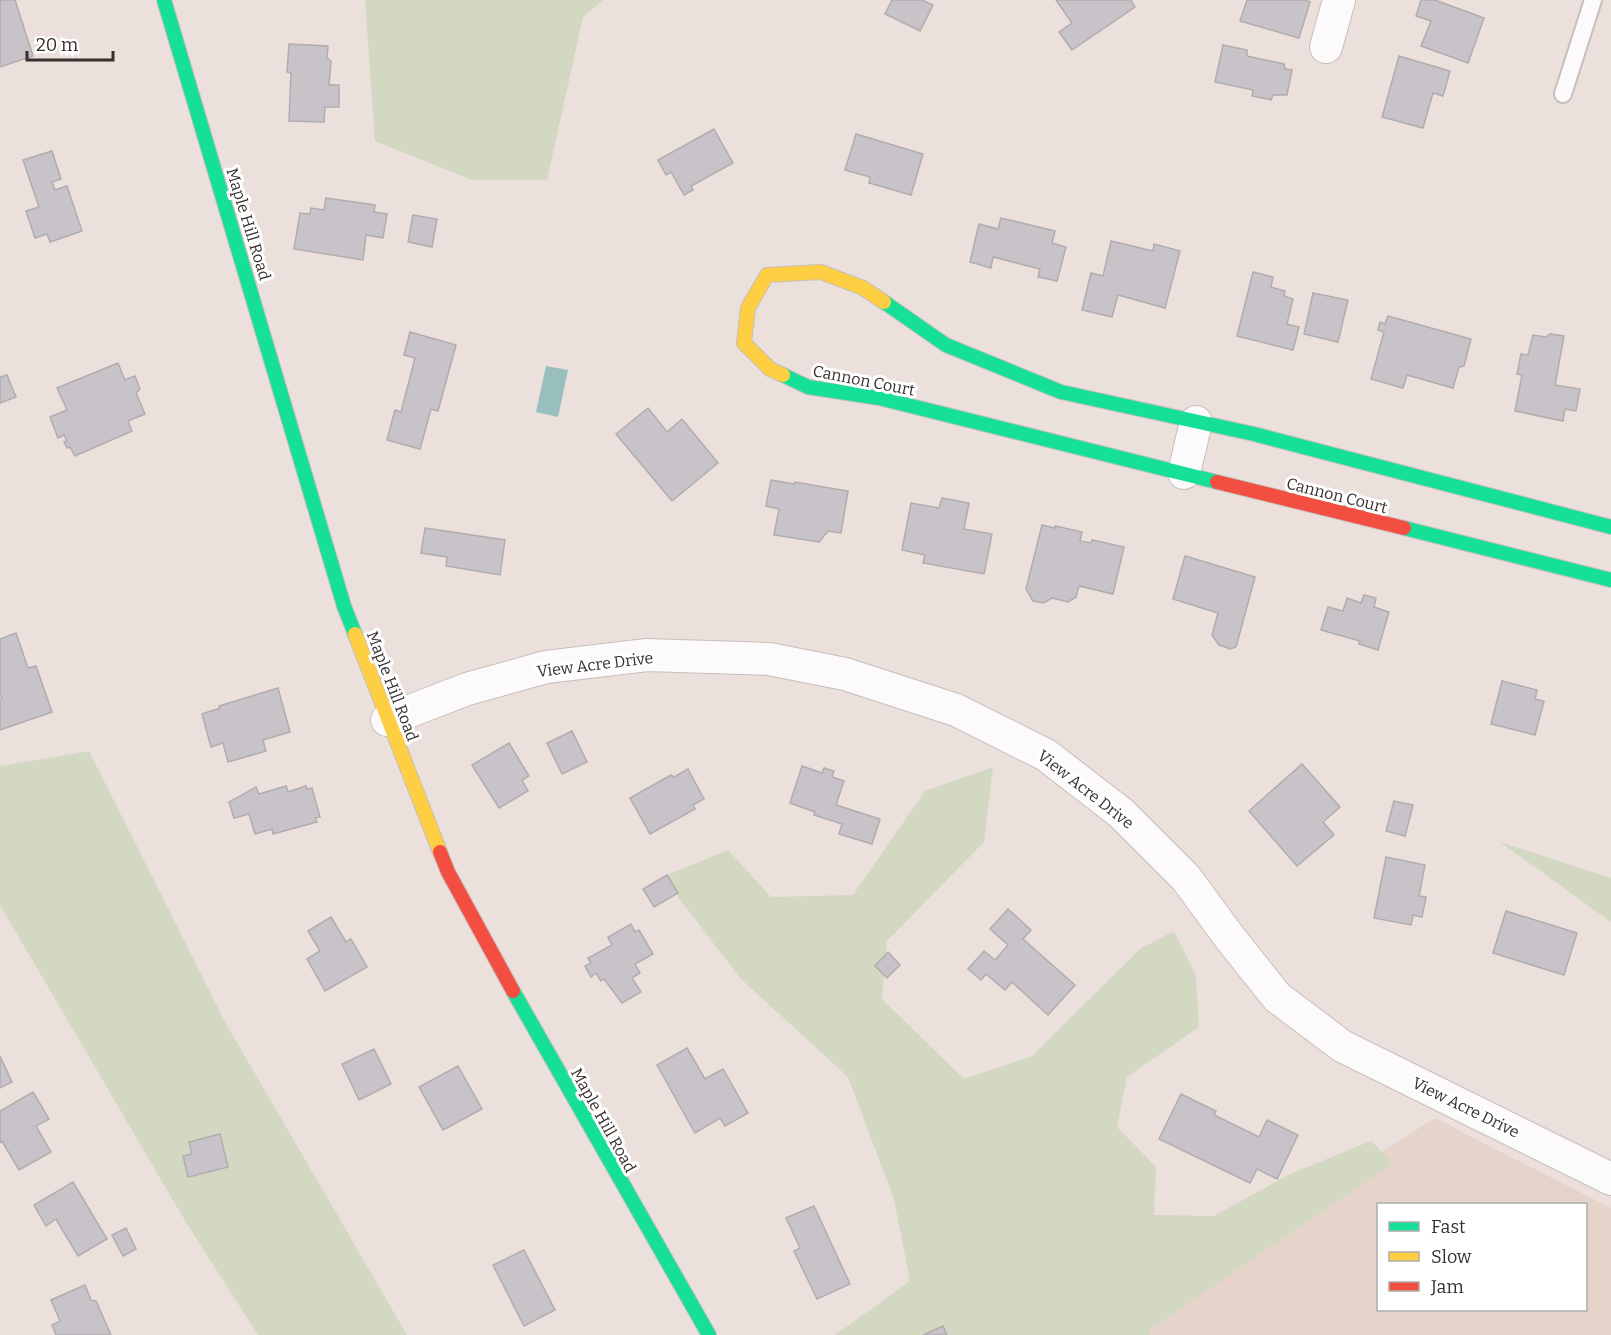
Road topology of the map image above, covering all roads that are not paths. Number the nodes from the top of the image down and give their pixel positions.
1 (164, 0) edge
2 (1339, 0) edge
3 (1593, 0) edge
4 (1326, 47) dead end
5 (1563, 94) dead end
6 (1196, 422) junction
7 (1184, 473) junction
8 (1611, 527) edge
9 (1611, 580) edge
10 (387, 720) junction
11 (1611, 1179) edge
12 (709, 1335) edge

1 - 10 street, Maple Hill Road
2 - 4 street
3 - 5 lane
6 - 7 street
6 - 7 street, Cannon Court
6 - 8 street, Cannon Court
7 - 9 street, Cannon Court
10 - 11 street, View Acre Drive
10 - 12 street, Maple Hill Road

